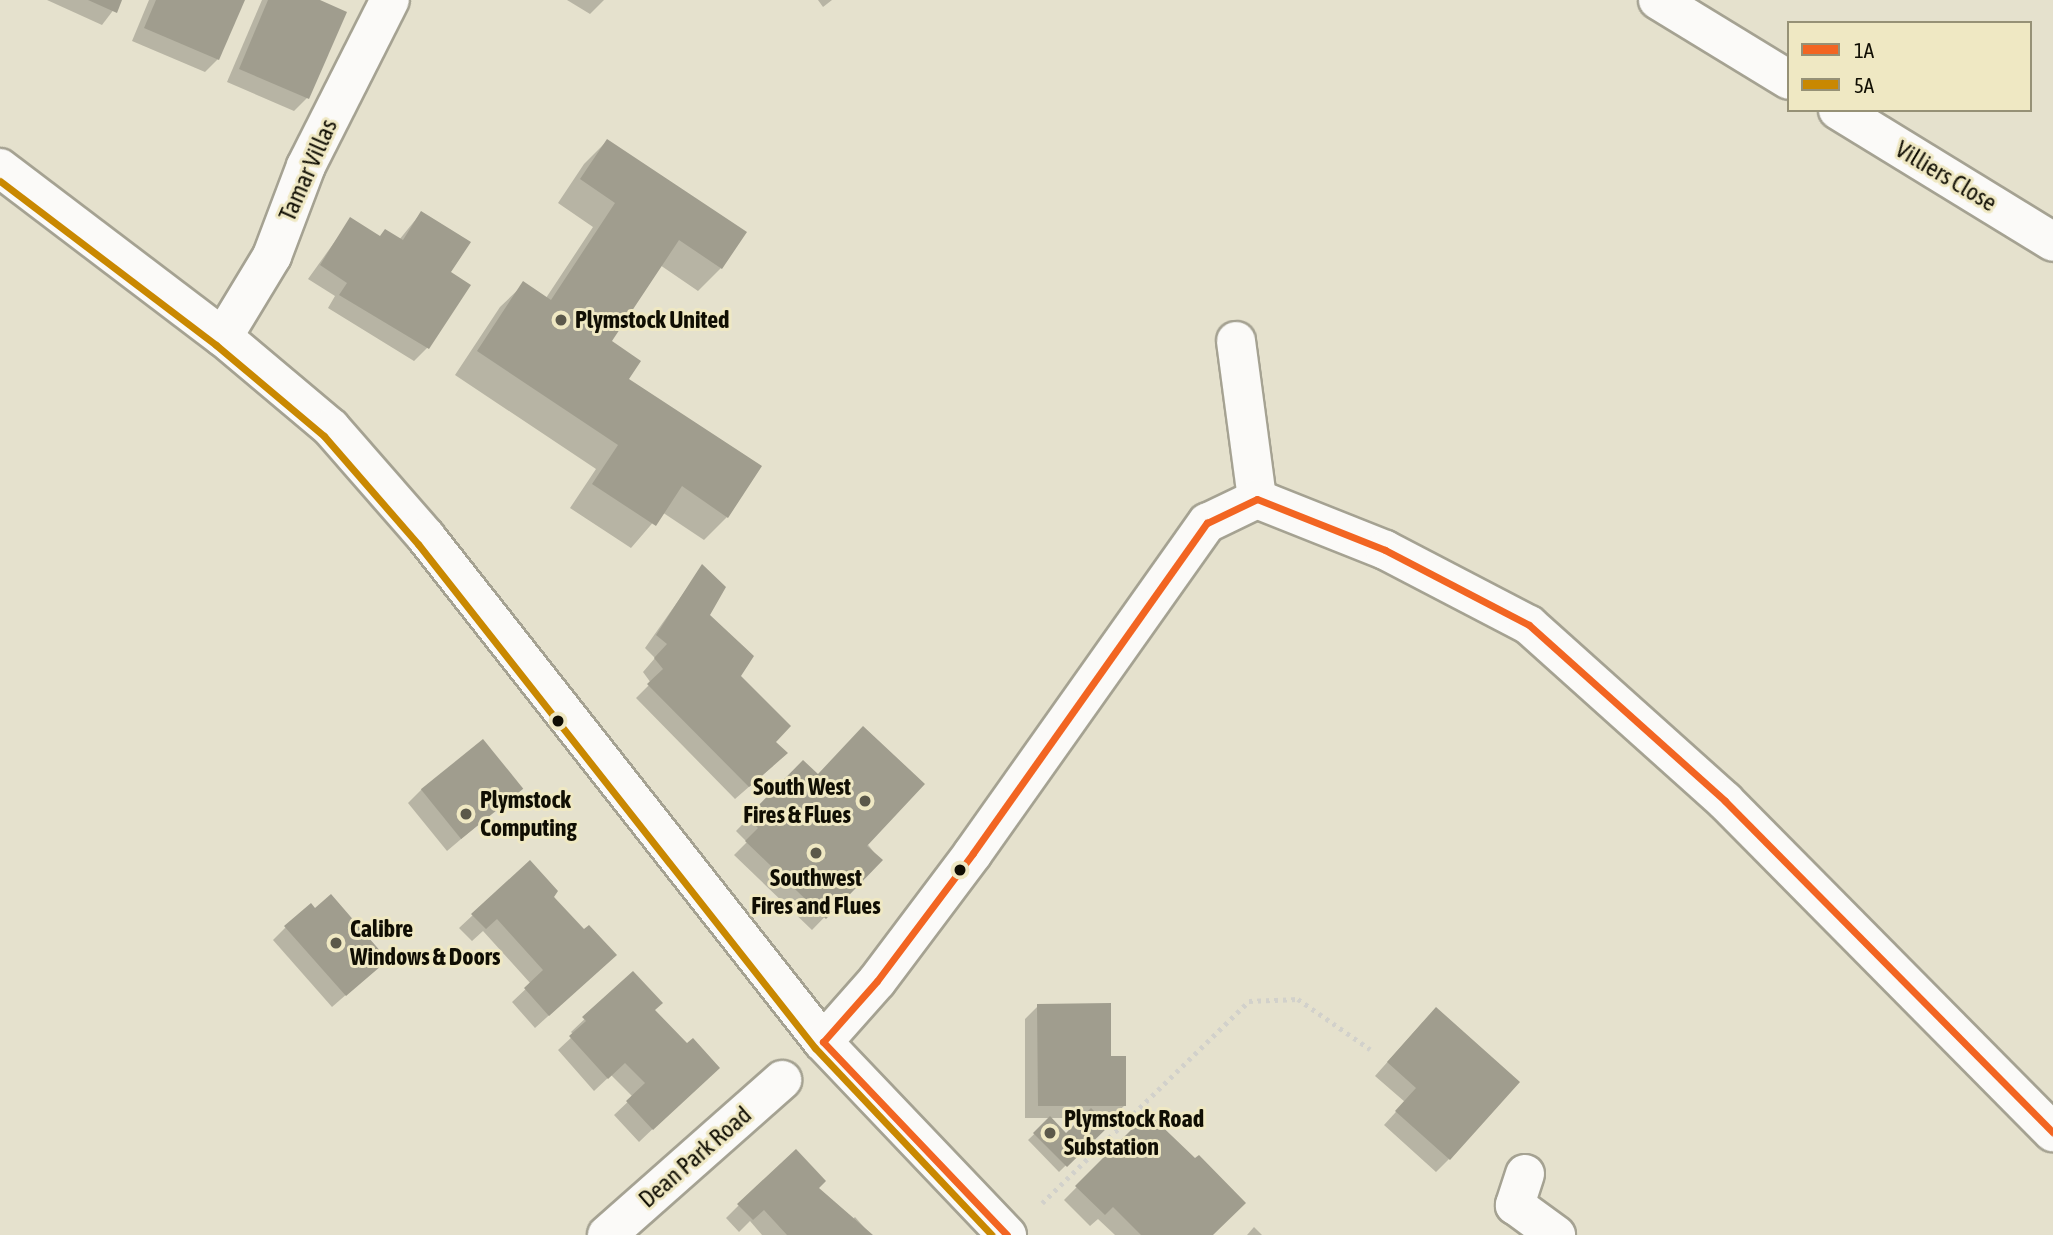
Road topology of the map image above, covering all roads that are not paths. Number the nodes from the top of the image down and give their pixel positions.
1 (390, 0) edge
2 (1658, 0) edge
3 (1787, 79) edge
4 (1841, 112) edge
5 (0, 168) edge
6 (2053, 242) edge
7 (223, 337) junction
8 (1236, 341) dead end
9 (1257, 499) junction
10 (823, 1042) junction
11 (782, 1080) dead end
12 (2053, 1132) edge
13 (1525, 1174) dead end
14 (607, 1235) edge
15 (1007, 1235) edge
16 (1556, 1235) edge

1 - 7 street, Tamar Villas
2 - 3 street
4 - 6 street, Villiers Close
5 - 7 street
7 - 10 street
8 - 9 street
9 - 10 street
9 - 12 street
10 - 15 street
11 - 14 street, Dean Park Road
13 - 16 street

